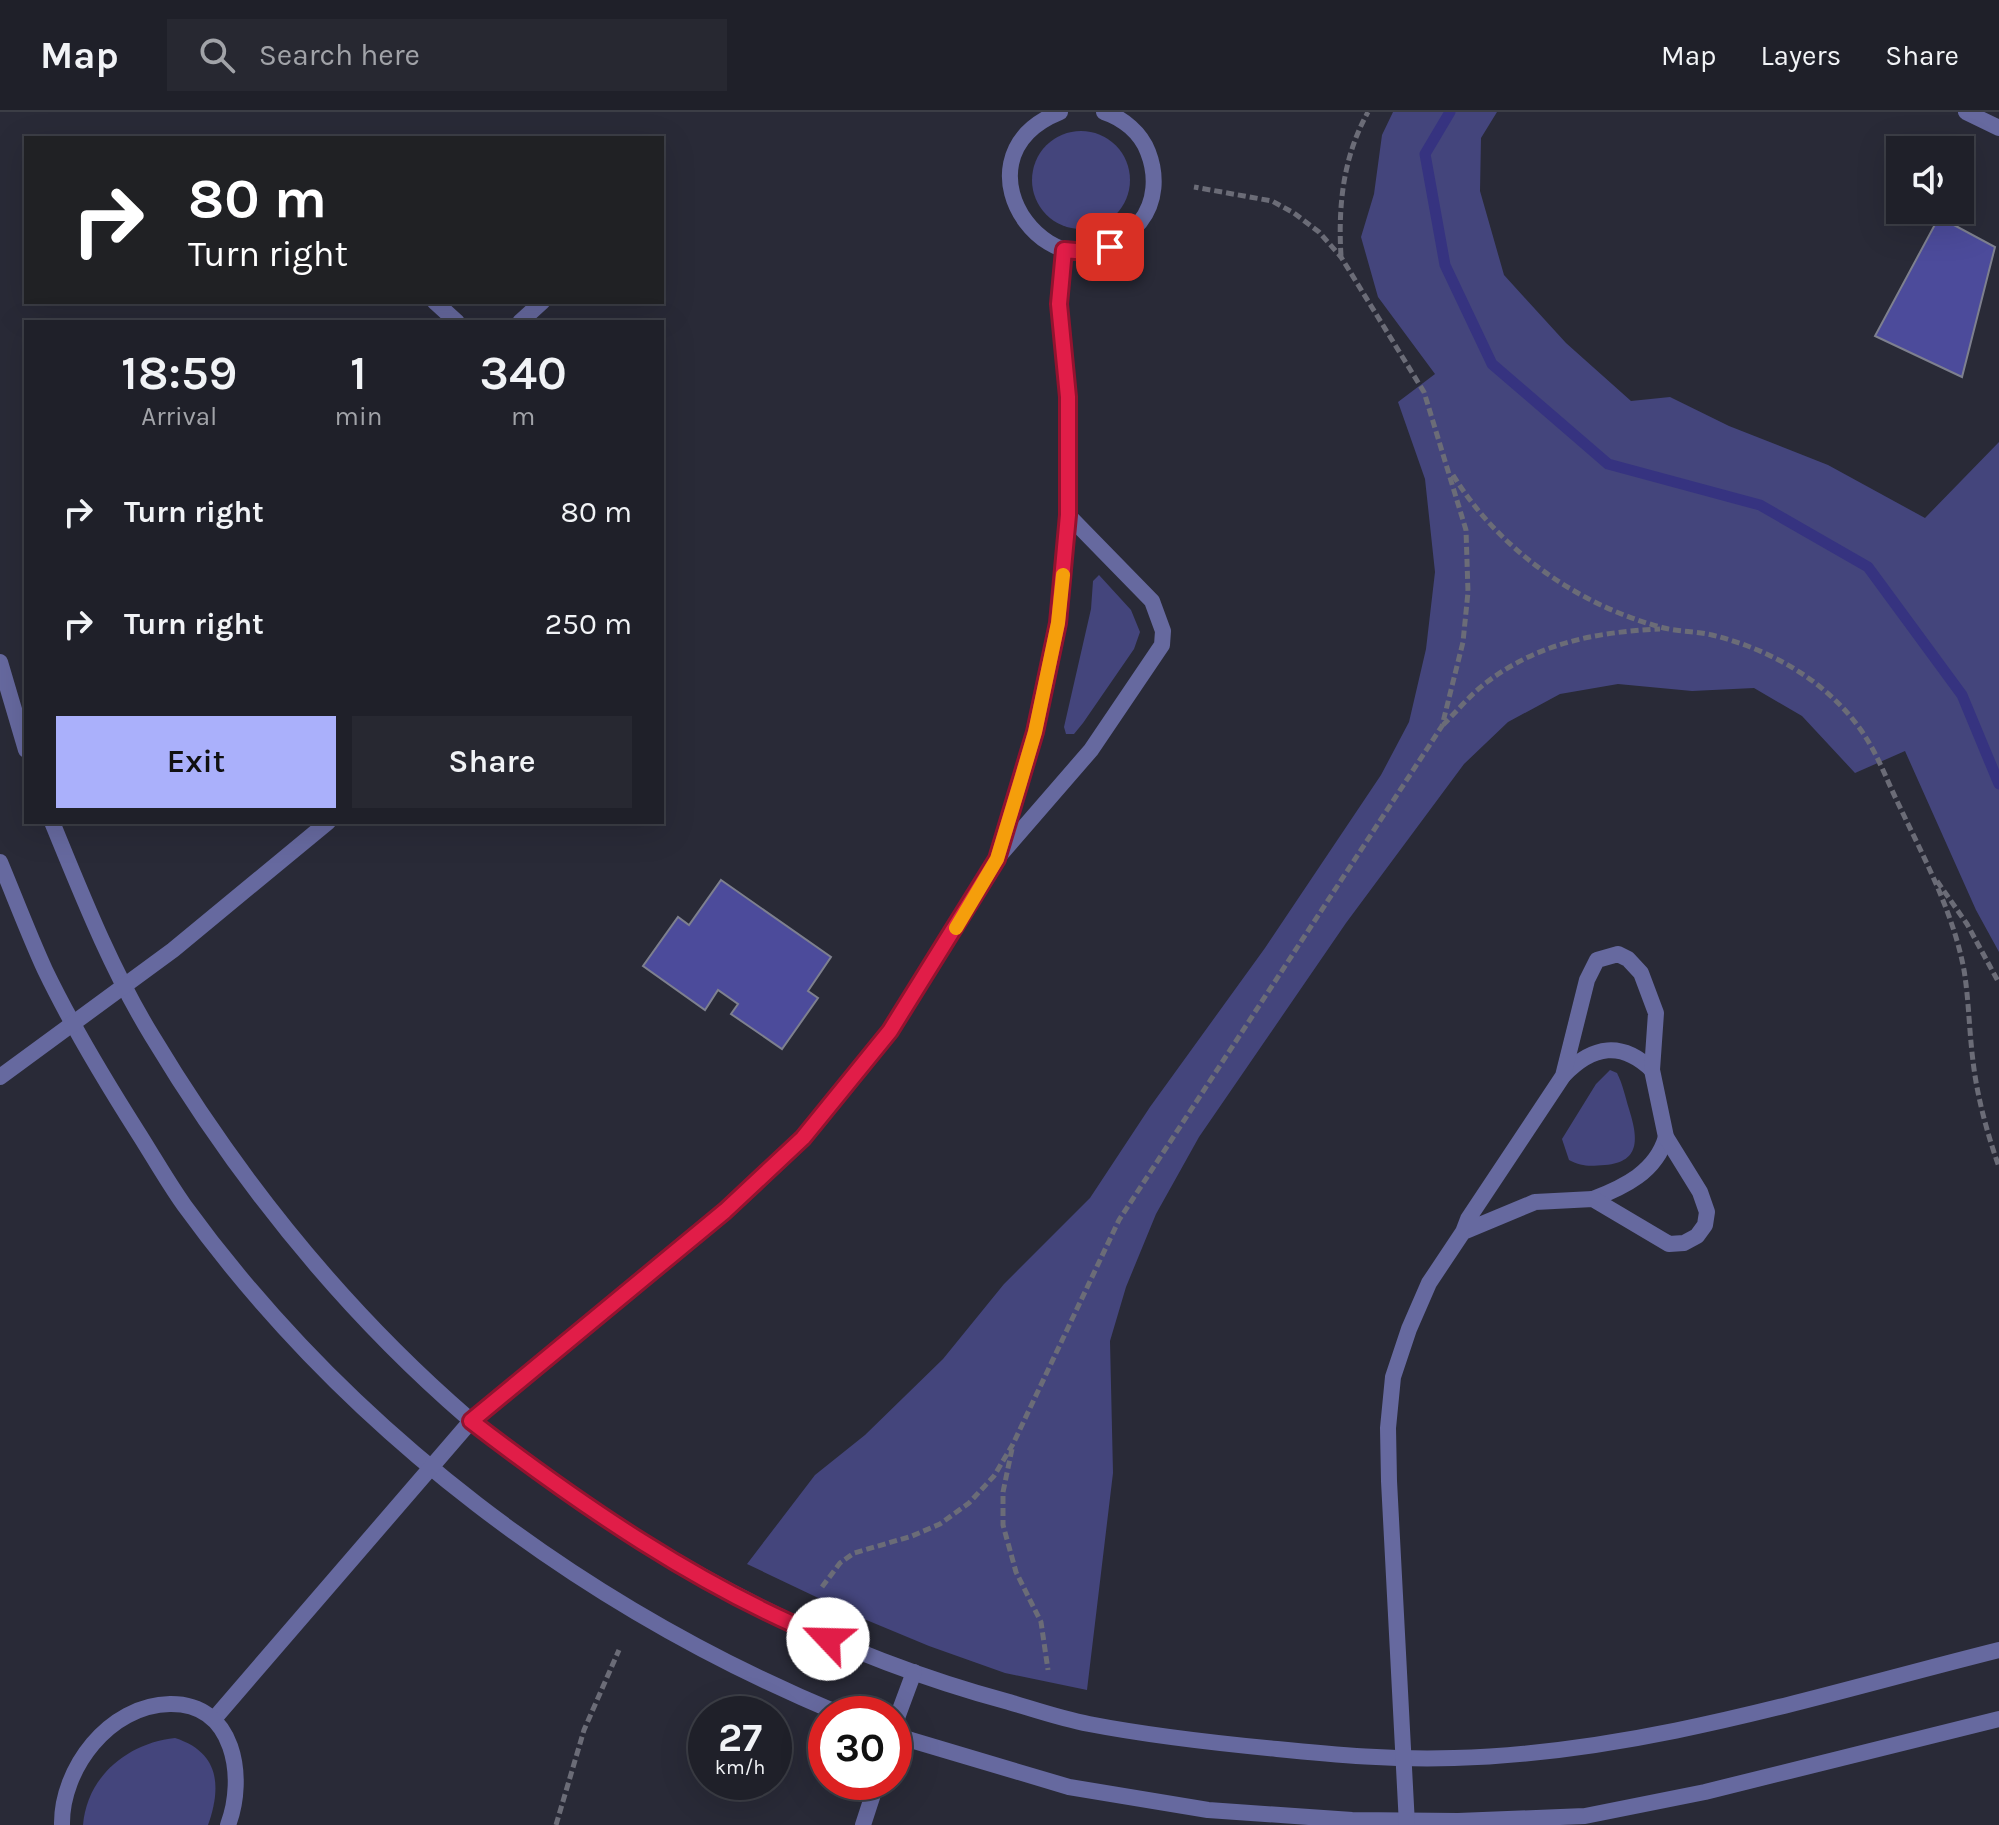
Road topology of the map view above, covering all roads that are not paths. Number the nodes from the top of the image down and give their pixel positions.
1 (1060, 112) edge
2 (1104, 112) edge
3 (1966, 112) edge
4 (1999, 128) edge
5 (1064, 250) junction
6 (437, 304) edge
7 (540, 304) edge
8 (455, 320) edge
9 (522, 320) edge
10 (1068, 515) junction
11 (0, 662) edge
12 (24, 743) edge
13 (53, 824) edge
14 (326, 824) edge
15 (997, 859) junction
16 (0, 862) edge
17 (125, 986) junction
18 (73, 1022) junction
19 (1652, 1070) junction
20 (1563, 1076) junction
21 (0, 1077) edge
22 (1666, 1137) junction
23 (1593, 1199) junction
24 (1463, 1232) junction
25 (471, 1421) junction
26 (430, 1466) junction
27 (1999, 1650) edge
28 (914, 1672) junction
29 (905, 1696) edge
30 (808, 1699) edge
31 (214, 1719) junction
32 (1999, 1719) edge
33 (912, 1740) edge
34 (1403, 1757) junction
35 (871, 1800) edge
36 (1407, 1823) edge
37 (62, 1825) edge
38 (228, 1825) edge
39 (863, 1825) edge

1 - 5 street
2 - 5 street
3 - 4 street
5 - 10 street
6 - 8 street
7 - 9 street
10 - 15 street
10 - 15 street
11 - 12 street
13 - 17 street
14 - 17 street
15 - 25 street
16 - 18 street
17 - 18 street
17 - 25 street
18 - 21 street
18 - 26 street
19 - 20 street
19 - 20 street
19 - 22 street
20 - 24 street
22 - 23 street
22 - 23 street
23 - 24 street
24 - 34 street
25 - 26 street
25 - 28 street
26 - 30 street
26 - 31 street
27 - 34 street
28 - 29 street
28 - 34 street
31 - 37 street
31 - 38 street
32 - 36 street
33 - 36 street
34 - 36 street
35 - 39 street

